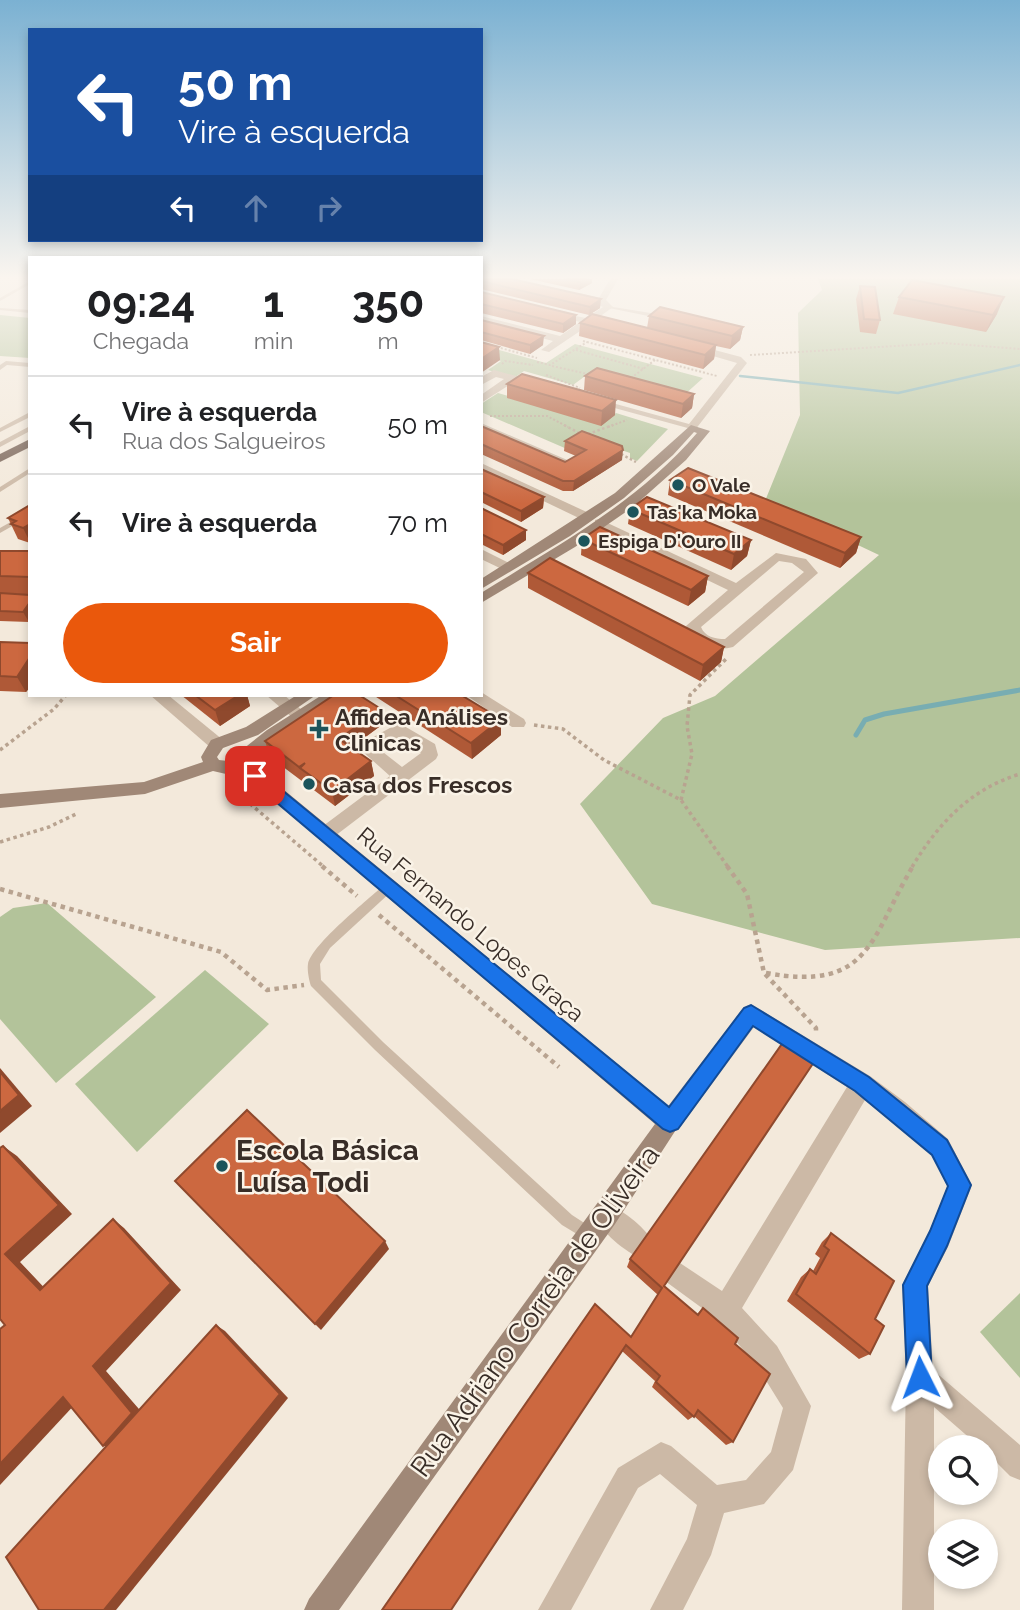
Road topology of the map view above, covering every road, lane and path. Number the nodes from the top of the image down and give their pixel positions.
1 (519, 354) edge
2 (542, 354) edge
3 (569, 354) edge
4 (591, 354) edge
5 (633, 354) edge
6 (712, 354) edge
7 (764, 354) edge
8 (537, 360) junction
9 (655, 360) junction
10 (739, 363) junction
11 (28, 365) edge
12 (550, 365) junction
13 (0, 368) edge
14 (644, 369) junction
15 (546, 375) dead end
16 (486, 378) edge
17 (512, 378) junction
18 (730, 380) junction
19 (624, 383) edge
20 (547, 388) edge
21 (575, 391) junction
22 (483, 399) edge
23 (637, 413) junction
24 (28, 415) edge
25 (483, 416) edge
26 (483, 426) edge
27 (691, 428) junction
28 (28, 429) edge
29 (0, 430) edge
30 (585, 436) junction
31 (595, 441) edge
32 (28, 443) edge
33 (0, 444) edge
34 (615, 451) edge
35 (28, 454) edge
36 (0, 459) edge
37 (635, 462) dead end
38 (570, 463) edge
39 (483, 468) edge
40 (0, 470) edge
41 (28, 472) edge
42 (0, 490) edge
43 (28, 514) edge
44 (593, 520) junction
45 (0, 531) edge
46 (483, 554) edge
47 (508, 568) junction
48 (483, 584) edge
49 (738, 589) junction
50 (483, 598) edge
51 (726, 659) edge
52 (64, 697) edge
53 (161, 697) edge
54 (277, 697) edge
55 (306, 697) edge
56 (328, 697) edge
57 (477, 697) edge
58 (295, 711) junction
59 (518, 723) joint
60 (221, 742) junction
61 (0, 750) edge
62 (243, 761) junction
63 (213, 765) junction
64 (1020, 774) edge
65 (402, 776) dead end
66 (234, 790) dead end
67 (681, 800) junction
68 (0, 802) edge
69 (76, 814) dead end
70 (324, 834) junction
71 (0, 842) edge
72 (389, 887) junction
73 (0, 888) edge
74 (368, 906) junction
75 (764, 973) junction
76 (288, 988) dead end
77 (815, 1057) junction
78 (559, 1067) dead end
79 (862, 1084) junction
80 (670, 1122) junction
81 (598, 1225) junction
82 (642, 1246) edge
83 (674, 1272) edge
84 (726, 1310) junction
85 (920, 1377) junction
86 (1020, 1466) edge
87 (713, 1500) junction
88 (320, 1610) edge
89 (554, 1610) edge
90 (666, 1610) edge
91 (918, 1610) edge

1 - 8 path
2 - 8 path
3 - 12 path
4 - 14 path
5 - 9 path
6 - 10 street
7 - 10 path
8 - 12 path
8 - 17 path
9 - 14 path
9 - 18 path
10 - 18 street
11 - 13 lane
12 - 21 path
14 - 19 path
15 - 21 path
16 - 17 street
17 - 20 street
17 - 22 street
18 - 27 street
21 - 23 street
23 - 27 street
23 - 30 path
24 - 29 lane
25 - 30 path
26 - 38 lane
27 - 44 street
28 - 33 lane
30 - 31 path
32 - 36 main road
34 - 37 path
35 - 40 main road
39 - 44 street
41 - 42 lane
43 - 45 lane
44 - 47 street
44 - 49 street
44 - 50 street
46 - 47 street
47 - 48 street
49 - 49 street
51 - 67 path
52 - 61 path
53 - 60 street
54 - 58 street
55 - 58 street
56 - 58 street
57 - 59 street
58 - 60 street
58 - 62 street
59 - 67 path
60 - 62 street
60 - 63 street
62 - 63 street
62 - 70 street, Rua Fernando Lopes Graça
63 - 68 street
64 - 75 path
65 - 70 street
66 - 74 path
67 - 75 path
69 - 71 path
70 - 72 street, Rua Fernando Lopes Graça
72 - 74 lane
72 - 80 street, Rua Fernando Lopes Graça
73 - 76 path
74 - 78 path
74 - 81 lane
75 - 77 path
77 - 79 street
77 - 80 street, Rua Adriano Correia de Oliveira
79 - 84 street
79 - 85 street
80 - 81 street, Rua Adriano Correia de Oliveira
81 - 82 street
81 - 88 street, Rua Adriano Correia de Oliveira
83 - 84 street
84 - 87 street
85 - 86 street
85 - 91 street
87 - 89 street
87 - 90 street

